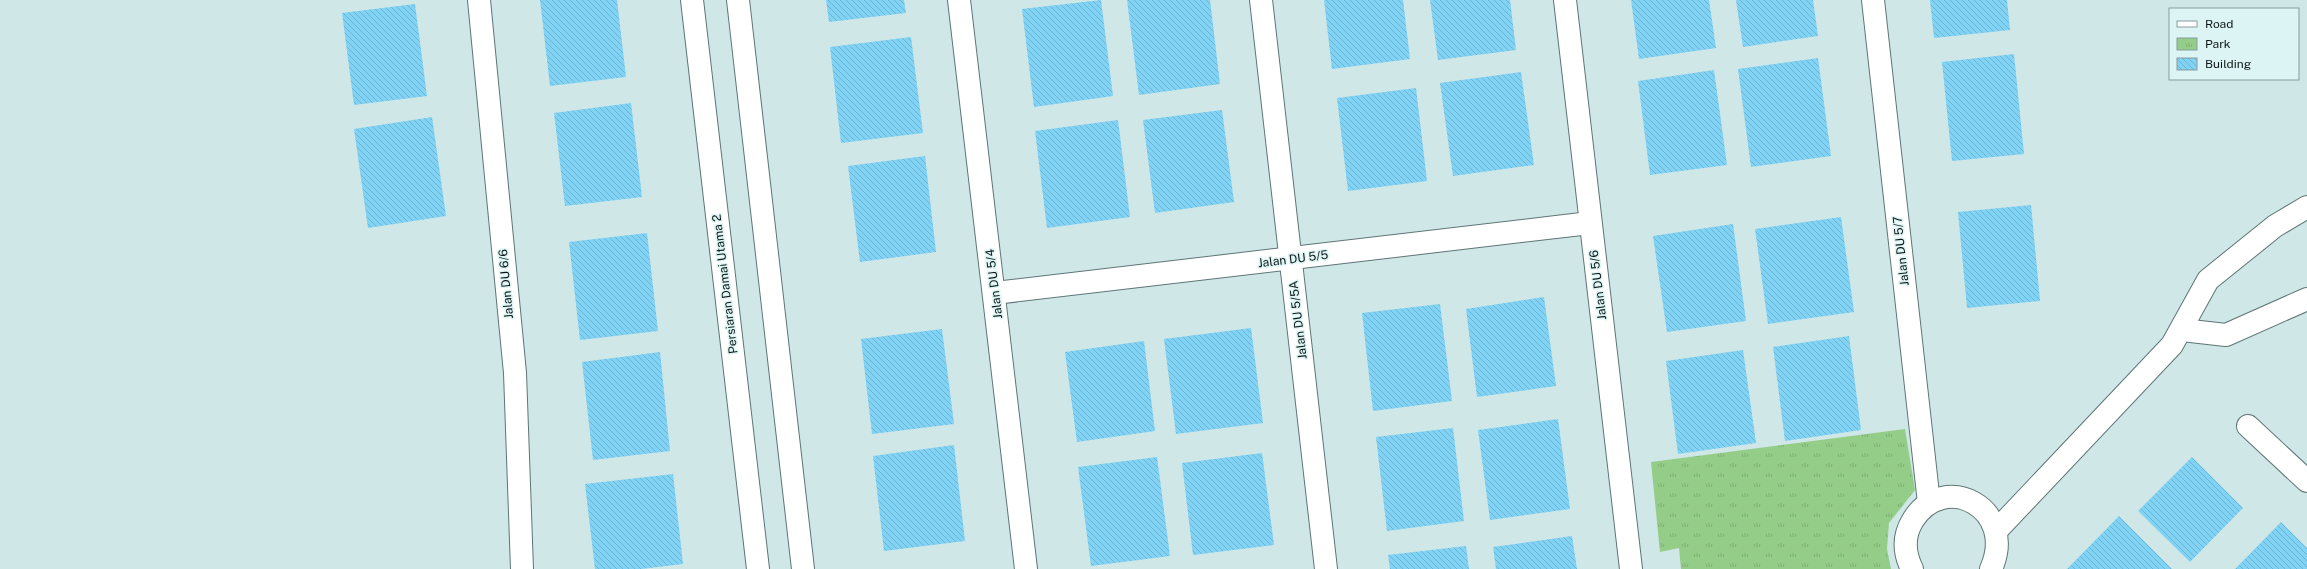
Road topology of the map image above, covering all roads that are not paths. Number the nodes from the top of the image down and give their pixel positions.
1 (479, 0) edge
2 (692, 0) edge
3 (738, 0) edge
4 (959, 0) edge
5 (1261, 0) edge
6 (1565, 0) edge
7 (1873, 0) edge
8 (2307, 206) edge
9 (1590, 223) junction
10 (1291, 259) junction
11 (995, 293) junction
12 (2307, 299) edge
13 (2182, 330) junction
14 (2248, 426) dead end
15 (2307, 481) edge
16 (1929, 503) junction
17 (1996, 531) junction
18 (522, 569) edge
19 (758, 569) edge
20 (803, 569) edge
21 (1026, 569) edge
22 (1326, 569) edge
23 (1632, 569) edge
24 (1912, 569) edge
25 (1991, 569) edge

1 - 18 street, Jalan DU 6/6
2 - 19 street, Persiaran Damai Utama 2
3 - 20 street
4 - 11 street, Jalan DU 5/4
5 - 10 street, Jalan DU 5/5A
6 - 9 street, Jalan DU 5/6
7 - 16 street, Jalan DU 5/7
8 - 13 street
9 - 10 street, Jalan DU 5/5
9 - 23 street, Jalan DU 5/6
10 - 11 street, Jalan DU 5/5
10 - 22 street, Jalan DU 5/5A
11 - 21 street, Jalan DU 5/4
12 - 13 street
13 - 17 street
14 - 15 street
16 - 17 street
16 - 24 street
17 - 25 street

